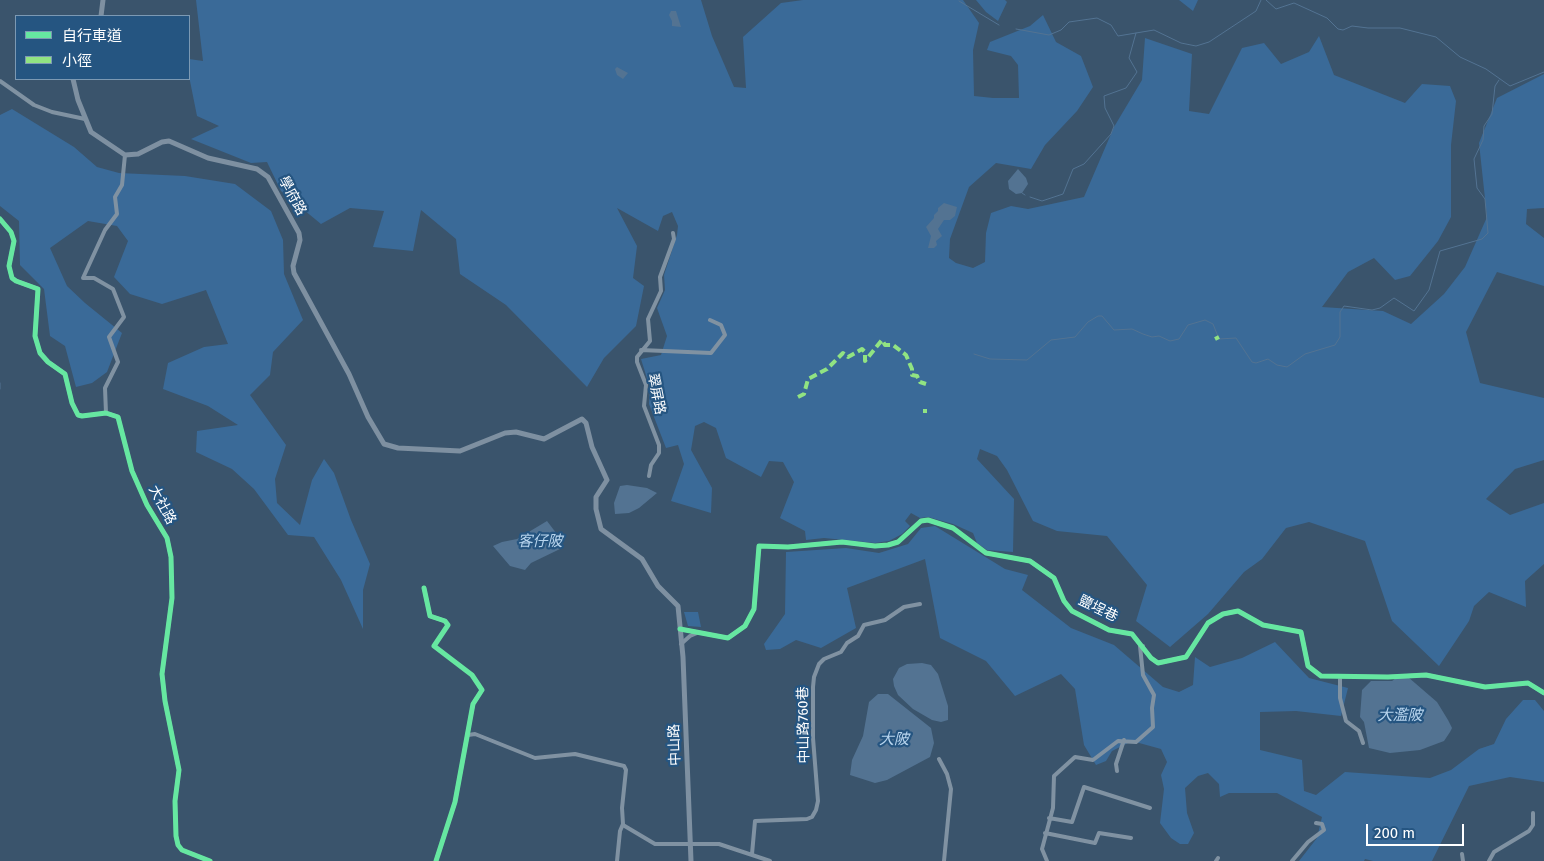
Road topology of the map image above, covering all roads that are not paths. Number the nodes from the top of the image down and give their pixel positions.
1 (103, 0) edge
2 (101, 15) edge
3 (72, 80) edge
4 (0, 81) edge
5 (85, 119) junction
6 (125, 154) junction
7 (0, 219) edge
8 (673, 233) dead end
9 (710, 320) dead end
10 (641, 350) junction
11 (106, 412) junction
12 (649, 476) dead end
13 (424, 588) dead end
14 (920, 604) dead end
15 (680, 629) junction
16 (699, 632) junction
17 (681, 644) junction
18 (1143, 646) junction
19 (1340, 677) junction
20 (1544, 693) edge
21 (468, 735) junction
22 (1124, 740) junction
23 (1363, 743) dead end
24 (939, 759) dead end
25 (1117, 771) dead end
26 (1150, 808) dead end
27 (1532, 813) dead end
28 (1049, 818) junction
29 (1316, 823) dead end
30 (623, 825) junction
31 (1045, 833) junction
32 (1130, 838) dead end
33 (690, 843) junction
34 (752, 854) junction
35 (1462, 854) dead end
36 (210, 861) edge
37 (436, 861) edge
38 (618, 861) edge
39 (691, 861) edge
40 (770, 861) edge
41 (944, 861) edge
42 (1047, 861) edge
43 (1292, 861) edge
44 (1463, 861) edge
45 (1489, 861) edge

1 - 2 main road
3 - 5 main road
4 - 5 street
5 - 6 main road
6 - 11 street
6 - 15 main road, 學府路
7 - 11 street
8 - 10 street, 翠屏路
9 - 10 street
10 - 12 street, 翠屏路
11 - 36 street, 大社路
13 - 21 street
14 - 34 street, 中山路760巷
15 - 16 street
15 - 17 main road, 中山路
16 - 17 street
16 - 18 street, 鹽埕巷
17 - 33 main road, 中山路
18 - 19 street, 鹽埕巷
18 - 22 street
19 - 20 street, 鹽埕巷
19 - 23 street
21 - 30 street
21 - 37 street
22 - 25 street
22 - 28 street
24 - 41 street
26 - 28 street
27 - 45 street
28 - 31 street
29 - 43 street
30 - 33 street
30 - 38 street
31 - 32 street
31 - 42 street
33 - 34 street
33 - 39 main road, 中山路
34 - 40 street
35 - 44 street

